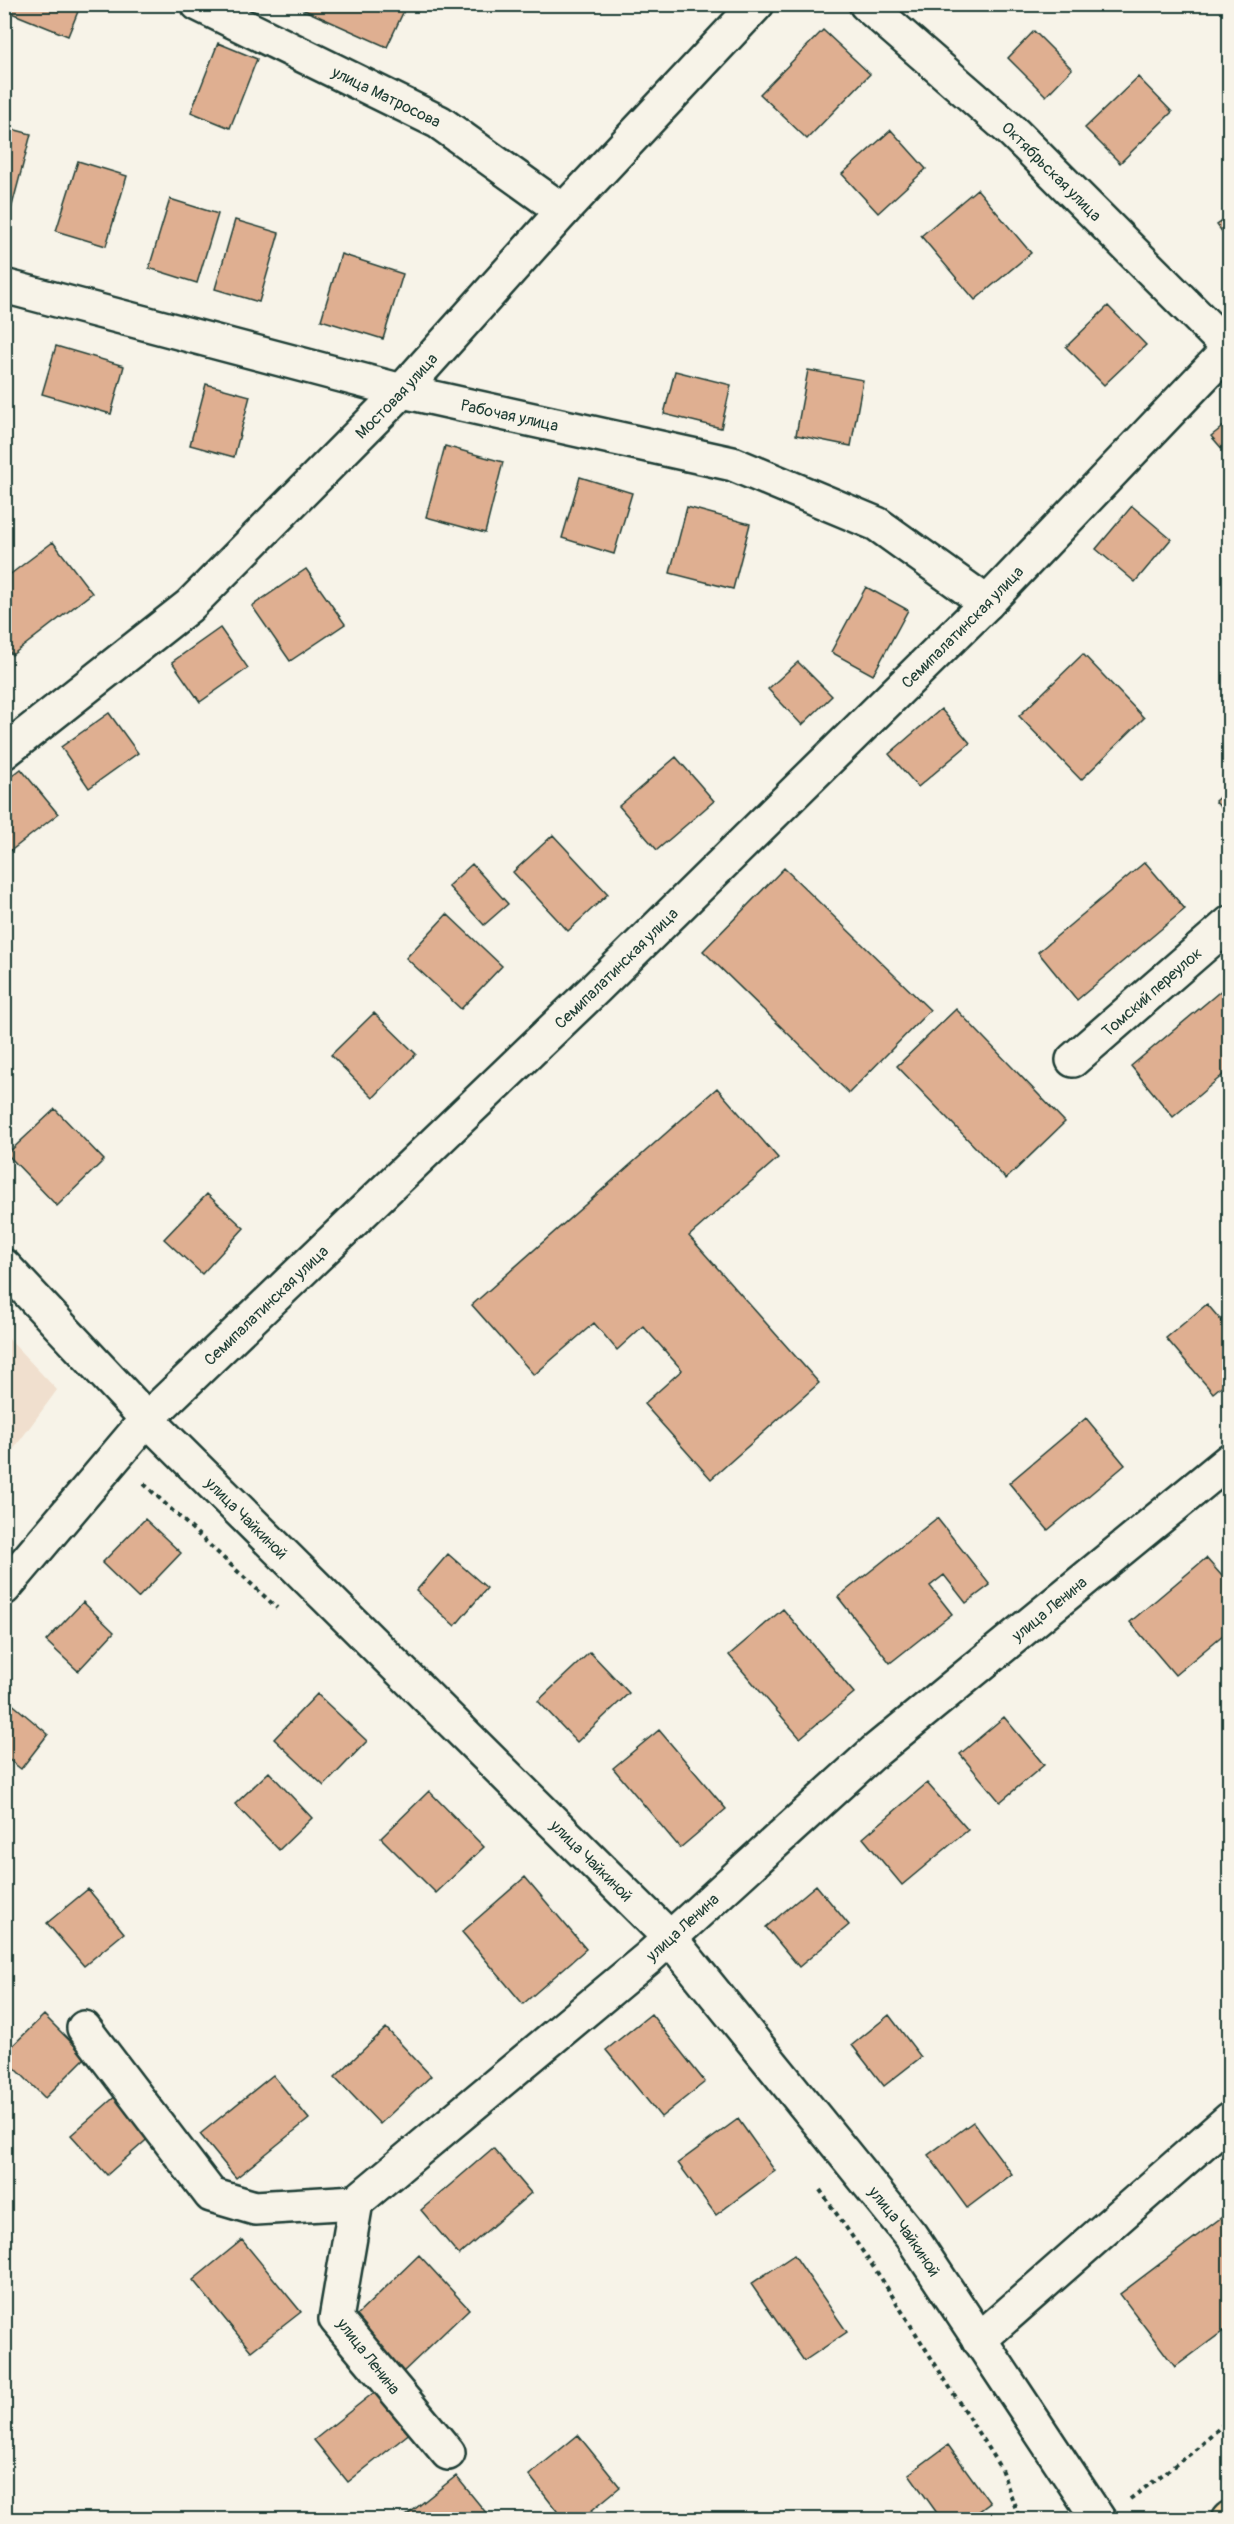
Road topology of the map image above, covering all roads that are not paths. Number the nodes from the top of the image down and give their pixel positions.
1 (198, 4) edge
2 (757, 4) edge
3 (866, 4) edge
4 (563, 211) junction
5 (4, 286) edge
6 (1229, 348) edge
7 (402, 391) junction
8 (987, 603) junction
9 (4, 752) edge
10 (1230, 923) edge
11 (1073, 1060) dead end
12 (4, 1266) edge
13 (147, 1419) junction
14 (1230, 1461) edge
15 (4, 1588) edge
16 (669, 1937) junction
17 (84, 2028) dead end
18 (1230, 2119) edge
19 (356, 2202) junction
20 (979, 2340) junction
21 (448, 2453) dead end
22 (1111, 2512) edge

1 - 4 street, улица Матросова
2 - 4 street, Мостовая улица
3 - 6 street, Октябрьская улица
4 - 7 street, Мостовая улица
5 - 7 street, Рабочая улица
6 - 8 street, Семипалатинская улица
7 - 8 street, Рабочая улица
7 - 9 street, Мостовая улица
8 - 13 street, Семипалатинская улица
10 - 11 street, Томский переулок
12 - 13 street, улица Чайкиной
13 - 15 street, Семипалатинская улица
13 - 16 street, улица Чайкиной
14 - 16 street, улица Ленина
16 - 19 street, улица Ленина
16 - 20 street, улица Чайкиной
17 - 19 street
18 - 20 street
19 - 21 street, улица Ленина
20 - 22 street, улица Чайкиной

